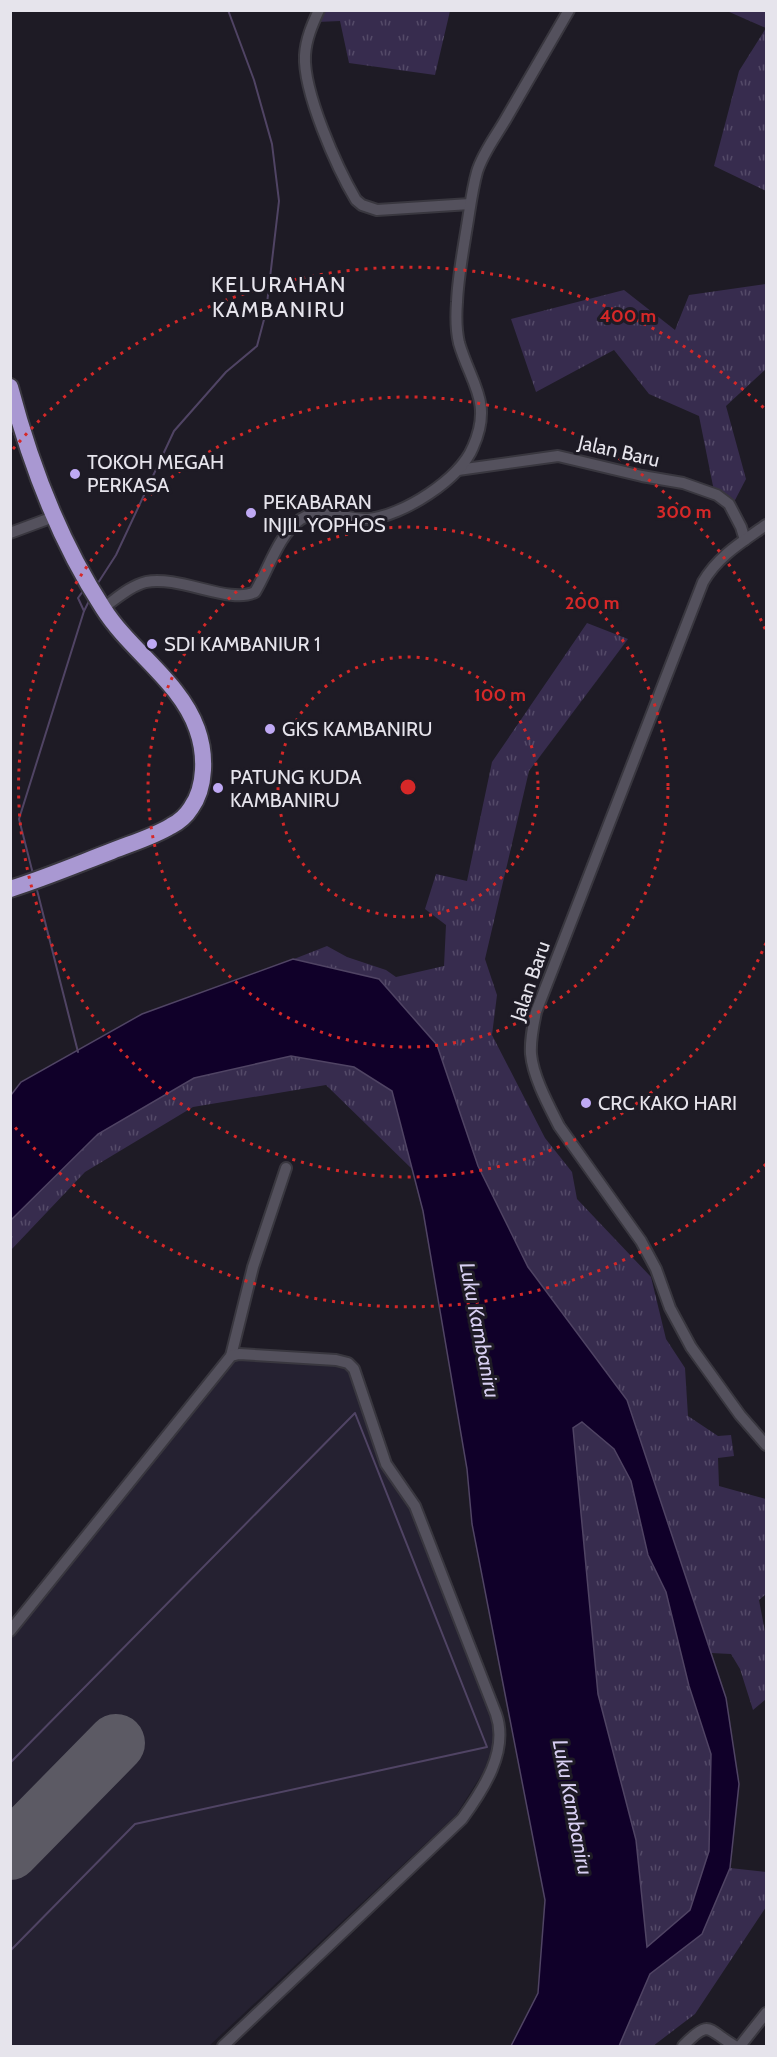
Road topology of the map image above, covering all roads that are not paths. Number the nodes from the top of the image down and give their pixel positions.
1 (319, 10) edge
2 (569, 10) edge
3 (470, 204) junction
4 (10, 387) edge
5 (458, 470) junction
6 (51, 518) junction
7 (766, 525) edge
8 (10, 533) edge
9 (744, 540) junction
10 (101, 605) junction
11 (23, 885) edge
12 (286, 1168) dead end
13 (231, 1356) junction
14 (766, 1445) edge
15 (10, 1631) edge
16 (766, 2013) edge
17 (223, 2046) edge
18 (683, 2046) edge
19 (735, 2046) edge
20 (740, 2046) edge

1 - 3 street
2 - 3 street
3 - 5 street
4 - 6 highway
5 - 9 street, Jalan Baru
5 - 10 street
6 - 8 street
6 - 10 highway
7 - 9 street, Jalan Baru
9 - 14 street, Jalan Baru
10 - 11 highway
12 - 13 street
13 - 15 street
13 - 17 street
16 - 20 street
18 - 19 street

